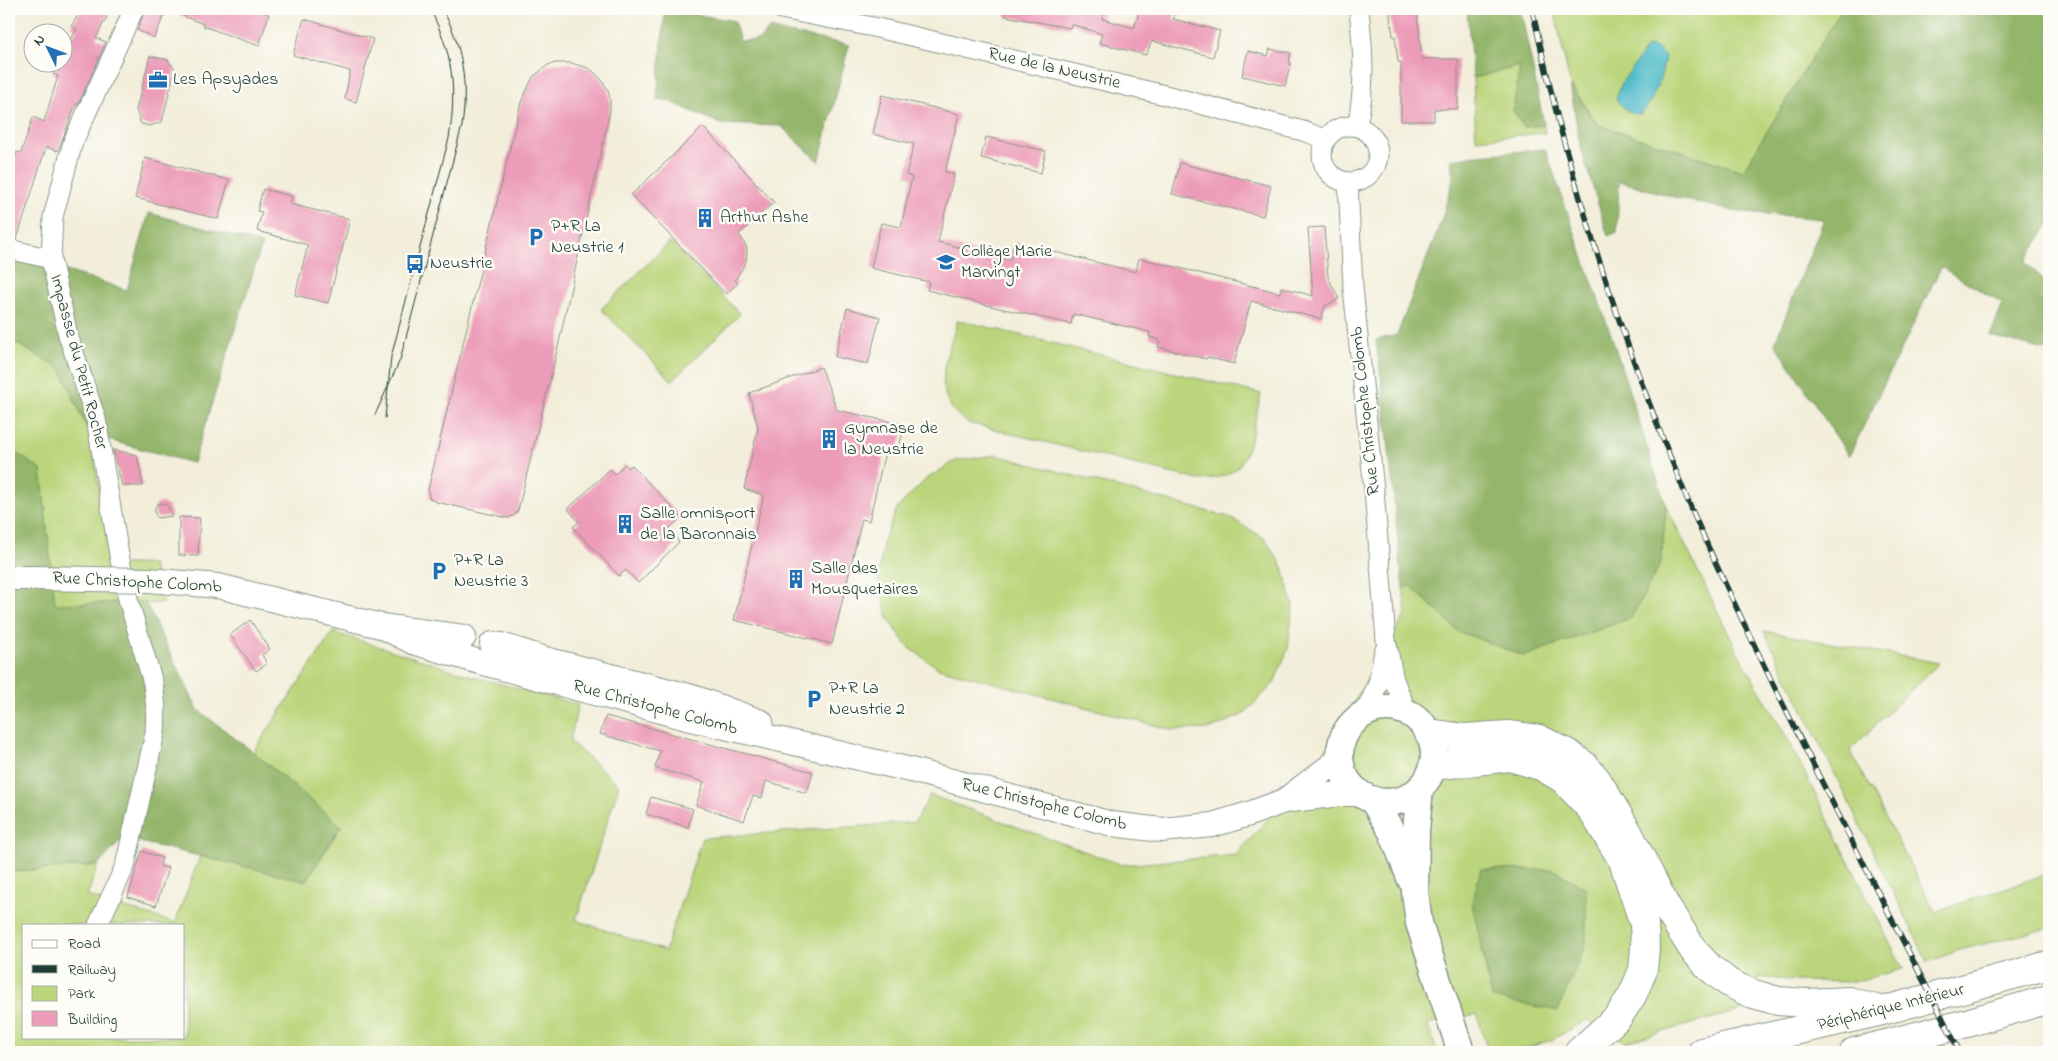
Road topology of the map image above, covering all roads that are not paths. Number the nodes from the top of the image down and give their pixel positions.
1 (134, 9) edge
2 (781, 9) edge
3 (1359, 9) edge
4 (1357, 126) junction
5 (1325, 139) junction
6 (1348, 182) junction
7 (9, 249) edge
8 (51, 259) junction
9 (9, 578) edge
10 (1386, 640) junction
11 (1407, 712) junction
12 (1365, 713) junction
13 (1429, 732) junction
14 (1341, 758) junction
15 (1426, 777) junction
16 (1367, 797) junction
17 (1284, 801) junction
18 (1415, 892) junction
19 (98, 924) edge
20 (2049, 965) edge
21 (2047, 999) edge
22 (1882, 1011) junction
23 (1457, 1043) edge
24 (1579, 1052) edge
25 (1702, 1052) edge
26 (1854, 1052) edge
27 (1920, 1052) edge

1 - 8 street, Impasse du Petit Rocher
2 - 5 street, Rue de la Neustrie
3 - 4 street
4 - 5 street
4 - 6 street
5 - 6 street
6 - 10 street, Rue Christophe Colomb
7 - 8 street
8 - 19 street, Impasse du Petit Rocher
9 - 17 street, Rue Christophe Colomb, bridge
10 - 11 street, Rue Christophe Colomb
10 - 12 street, Rue Christophe Colomb
11 - 12 main road
11 - 13 main road
12 - 14 main road
13 - 15 main road
13 - 22 highway
14 - 16 main road
14 - 17 street, Rue Christophe Colomb
15 - 16 main road
15 - 18 main road
15 - 24 highway
16 - 17 street, Rue Christophe Colomb
16 - 18 main road
18 - 23 main road
20 - 22 highway, Périphérique Intérieur
21 - 26 highway
21 - 27 highway
22 - 25 highway, Périphérique Intérieur

